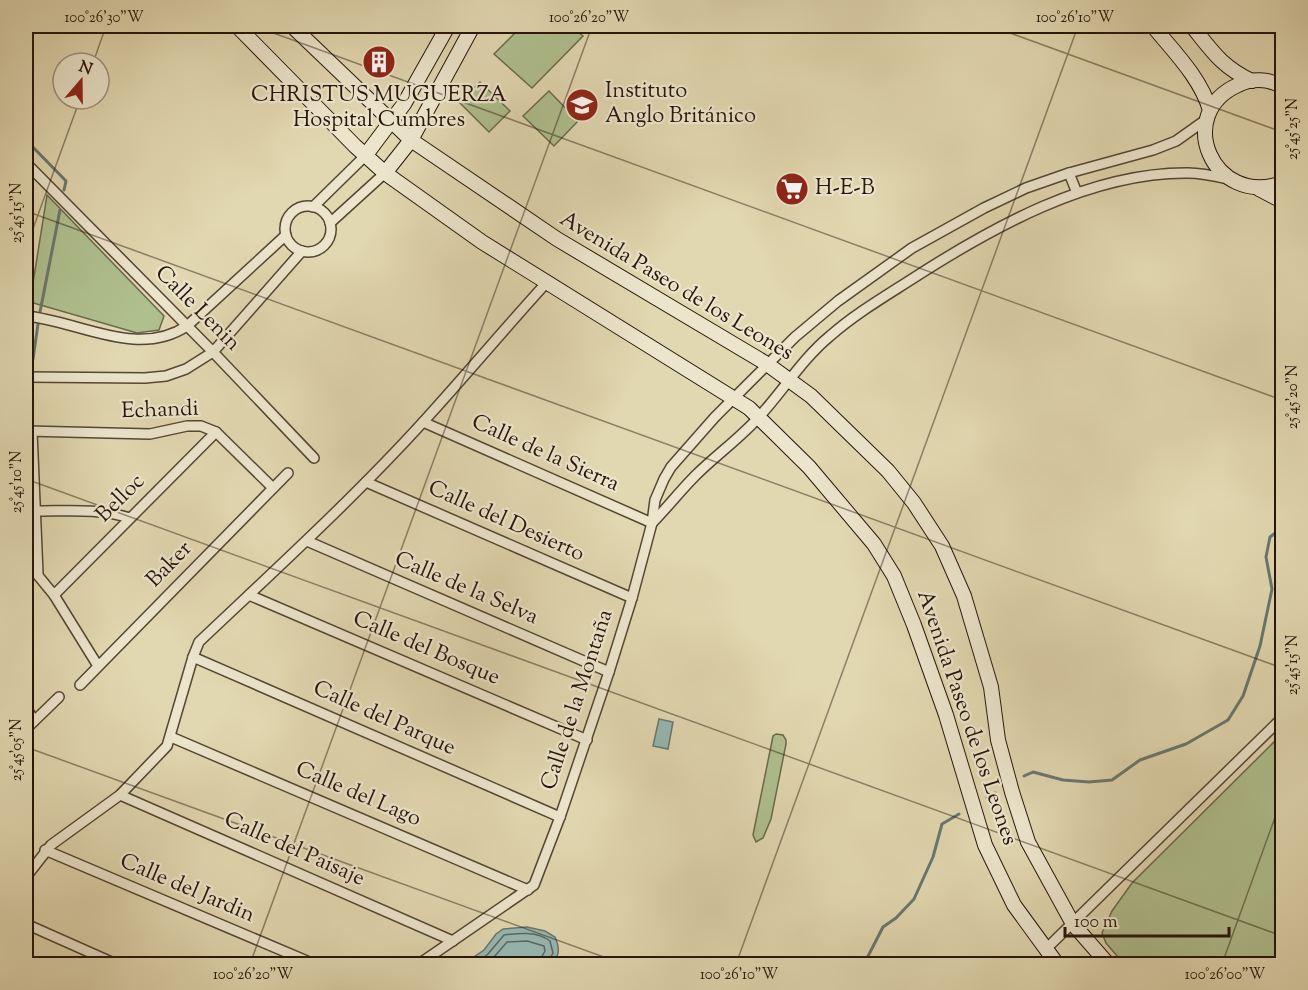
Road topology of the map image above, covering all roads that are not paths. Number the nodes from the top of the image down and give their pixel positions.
1 (237, 26) edge
2 (292, 26) edge
3 (448, 26) edge
4 (473, 26) edge
5 (1153, 26) edge
6 (1192, 26) edge
7 (1252, 81) junction
8 (1281, 83) edge
9 (1209, 115) junction
10 (391, 122) junction
11 (411, 140) junction
12 (365, 156) junction
13 (26, 163) edge
14 (385, 173) junction
15 (1069, 173) junction
16 (1228, 179) junction
17 (1282, 183) edge
18 (1259, 189) junction
19 (1077, 193) junction
20 (1282, 201) edge
21 (313, 207) junction
22 (330, 224) junction
23 (286, 235) junction
24 (302, 251) junction
25 (548, 281) junction
26 (26, 316) edge
27 (187, 326) junction
28 (213, 352) junction
29 (767, 364) junction
30 (26, 377) edge
31 (789, 380) junction
32 (734, 398) junction
33 (759, 417) junction
34 (423, 422) junction
35 (29, 431) edge
36 (216, 432) junction
37 (314, 458) dead end
38 (288, 473) dead end
39 (366, 482) junction
40 (273, 488) junction
41 (36, 511) junction
42 (130, 518) junction
43 (652, 523) junction
44 (307, 541) junction
45 (26, 561) edge
46 (38, 574) junction
47 (54, 595) junction
48 (249, 595) junction
49 (632, 598) junction
50 (193, 657) junction
51 (98, 666) junction
52 (609, 672) junction
53 (80, 685) dead end
54 (59, 697) dead end
55 (26, 707) edge
56 (1282, 718) edge
57 (34, 721) junction
58 (26, 729) edge
59 (171, 737) junction
60 (587, 740) junction
61 (120, 795) junction
62 (560, 817) junction
63 (45, 850) junction
64 (26, 877) edge
65 (531, 888) junction
66 (26, 924) edge
67 (1073, 924) junction
68 (453, 941) junction
69 (1045, 950) junction
70 (116, 964) edge
71 (314, 964) edge
72 (419, 964) edge
73 (1057, 964) edge
74 (1108, 964) edge

1 - 12 main road, Avenida Paseo de los Leones
2 - 10 main road, Avenida Paseo de los Leones
3 - 10 main road
4 - 11 main road
5 - 9 main road
6 - 7 main road
7 - 8 main road
7 - 9 main road
9 - 15 street, Calle de la Montaña
9 - 16 main road
10 - 11 main road, Avenida Paseo de los Leones
10 - 12 main road
11 - 14 main road
11 - 29 main road, Avenida Paseo de los Leones
12 - 14 main road, Avenida Paseo de los Leones
12 - 21 street
13 - 27 street, Calle Lenin
14 - 22 street
14 - 25 main road, Avenida Paseo de los Leones
15 - 19 street
15 - 29 street, Calle de la Montaña
16 - 18 main road
16 - 19 street
17 - 18 main road
18 - 20 main road
19 - 31 street
21 - 22 street
21 - 23 street
22 - 24 street
23 - 24 street
23 - 27 street
24 - 28 street
25 - 32 main road, Avenida Paseo de los Leones
25 - 34 street
26 - 27 street
27 - 28 street, Calle Lenin
28 - 30 street
28 - 37 street, Calle Lenin
29 - 31 main road, Avenida Paseo de los Leones
29 - 32 street, Calle de la Montaña
31 - 33 street
31 - 67 main road, Avenida Paseo de los Leones
32 - 33 main road, Avenida Paseo de los Leones
32 - 43 street, Calle de la Montaña
33 - 43 street
33 - 69 main road, Avenida Paseo de los Leones
34 - 39 street
34 - 43 street, Calle de la Sierra
35 - 36 street, Echandi
35 - 41 street
36 - 40 street, Echandi
36 - 42 street, Belloc
38 - 40 street, Baker
39 - 44 street
39 - 49 street, Calle del Desierto
40 - 51 street, Baker
41 - 42 street
41 - 46 street
42 - 47 street, Belloc
43 - 49 street, Calle de la Montaña
44 - 48 street
44 - 52 street, Calle de la Selva
45 - 46 street
46 - 47 street
47 - 51 street
48 - 50 street
48 - 60 street, Calle del Bosque
49 - 52 street, Calle de la Montaña
50 - 59 street
50 - 62 street, Calle del Parque
51 - 53 street, Baker
52 - 60 street, Calle de la Montaña
54 - 57 street
55 - 57 street
56 - 67 street
57 - 58 street
59 - 61 street
59 - 65 street, Calle del Lago
60 - 62 street, Calle de la Montaña
61 - 63 street
61 - 68 street, Calle del Paisaje
62 - 65 street, Calle de la Montaña
63 - 64 street
63 - 71 street, Calle del Jardin
65 - 68 street
66 - 70 street
67 - 69 street
67 - 74 main road, Avenida Paseo de los Leones
68 - 72 street
69 - 73 main road, Avenida Paseo de los Leones

